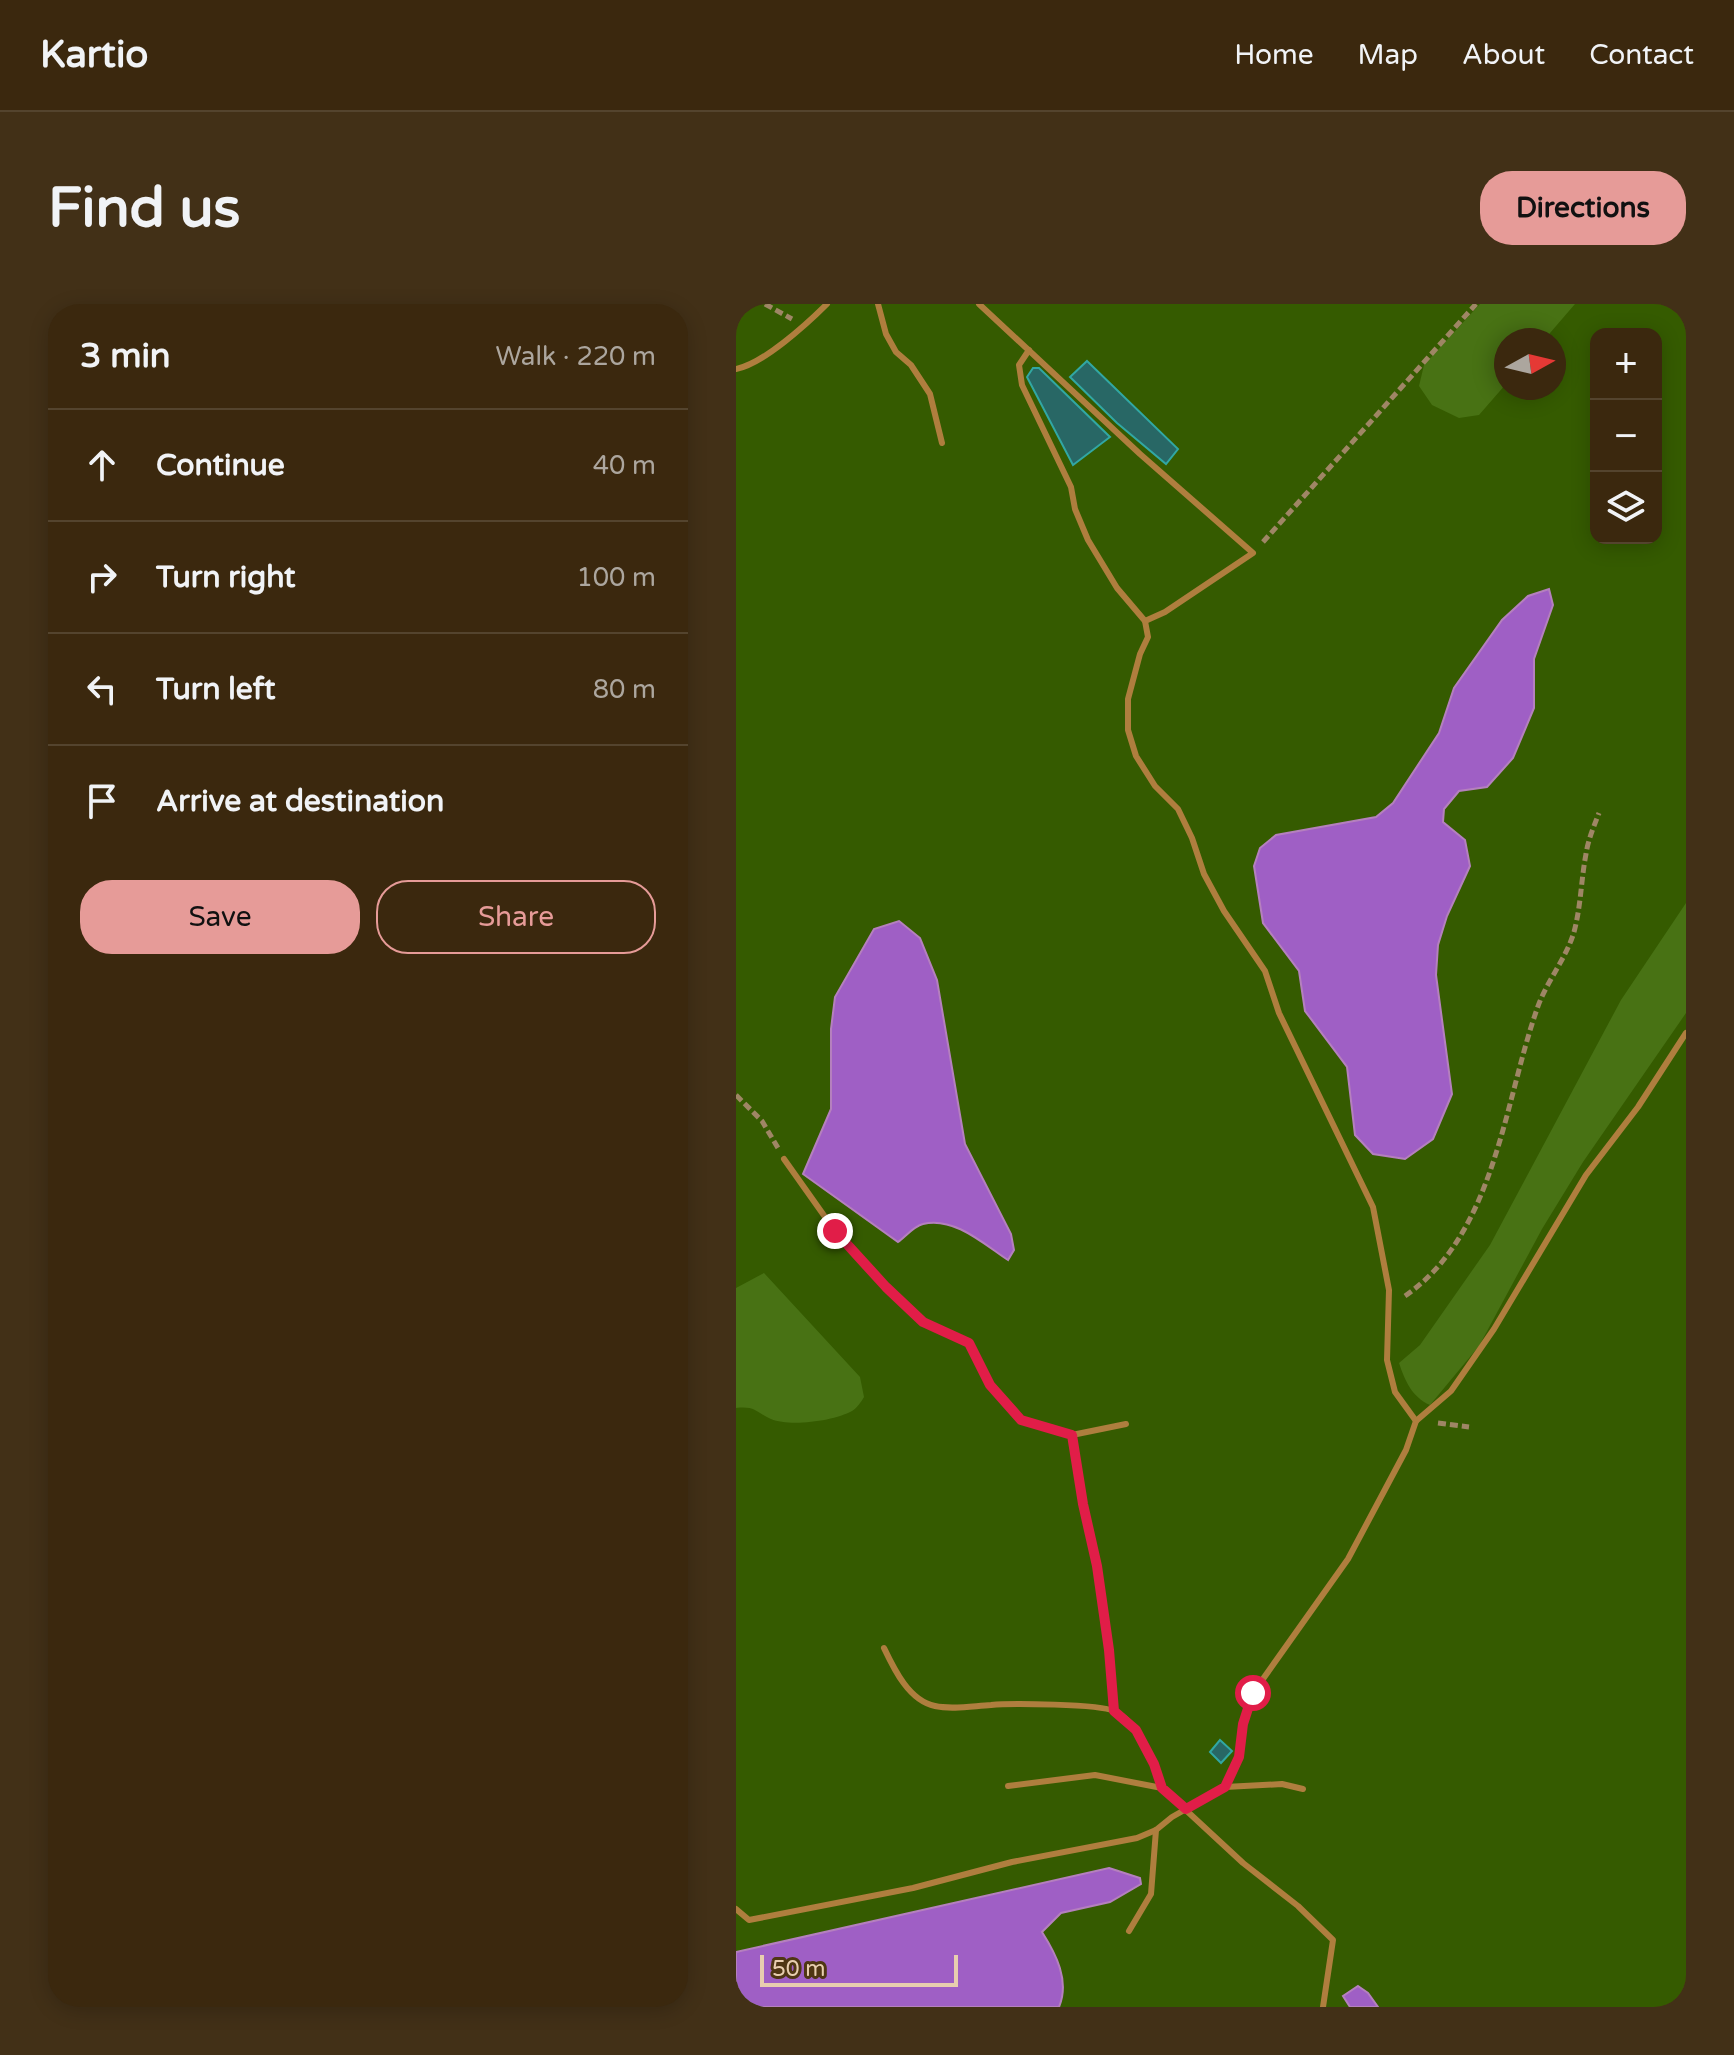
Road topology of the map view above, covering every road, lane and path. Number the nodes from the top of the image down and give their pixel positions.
1 (765, 304) edge
2 (827, 304) edge
3 (878, 304) edge
4 (979, 304) edge
5 (1476, 304) edge
6 (782, 313) dead end
7 (1029, 350) junction
8 (736, 369) edge
9 (942, 443) dead end
10 (1253, 553) junction
11 (1145, 621) junction
12 (1599, 813) dead end
13 (1686, 1033) edge
14 (736, 1095) edge
15 (784, 1159) joint
16 (1388, 1308) junction
17 (1416, 1421) junction
18 (1126, 1424) dead end
19 (1469, 1427) dead end
20 (1072, 1435) junction
21 (884, 1648) dead end
22 (1114, 1711) junction
23 (1008, 1786) dead end
24 (1225, 1787) junction
25 (1162, 1788) junction
26 (1303, 1789) dead end
27 (1186, 1809) junction
28 (1156, 1830) junction
29 (736, 1909) edge
30 (1129, 1931) dead end
31 (1323, 2007) edge

1 - 6 path
2 - 8 lane
3 - 9 lane
4 - 7 lane
5 - 10 path
7 - 10 lane
7 - 11 lane
10 - 11 lane
11 - 16 lane
12 - 16 path
13 - 17 lane
14 - 15 path
15 - 20 lane
16 - 17 lane
17 - 19 path
17 - 24 lane
18 - 20 lane
20 - 22 lane
21 - 22 lane
22 - 25 lane
23 - 25 lane
24 - 26 lane
24 - 27 lane
25 - 27 lane
27 - 28 lane
27 - 31 lane
28 - 29 lane
28 - 30 lane

